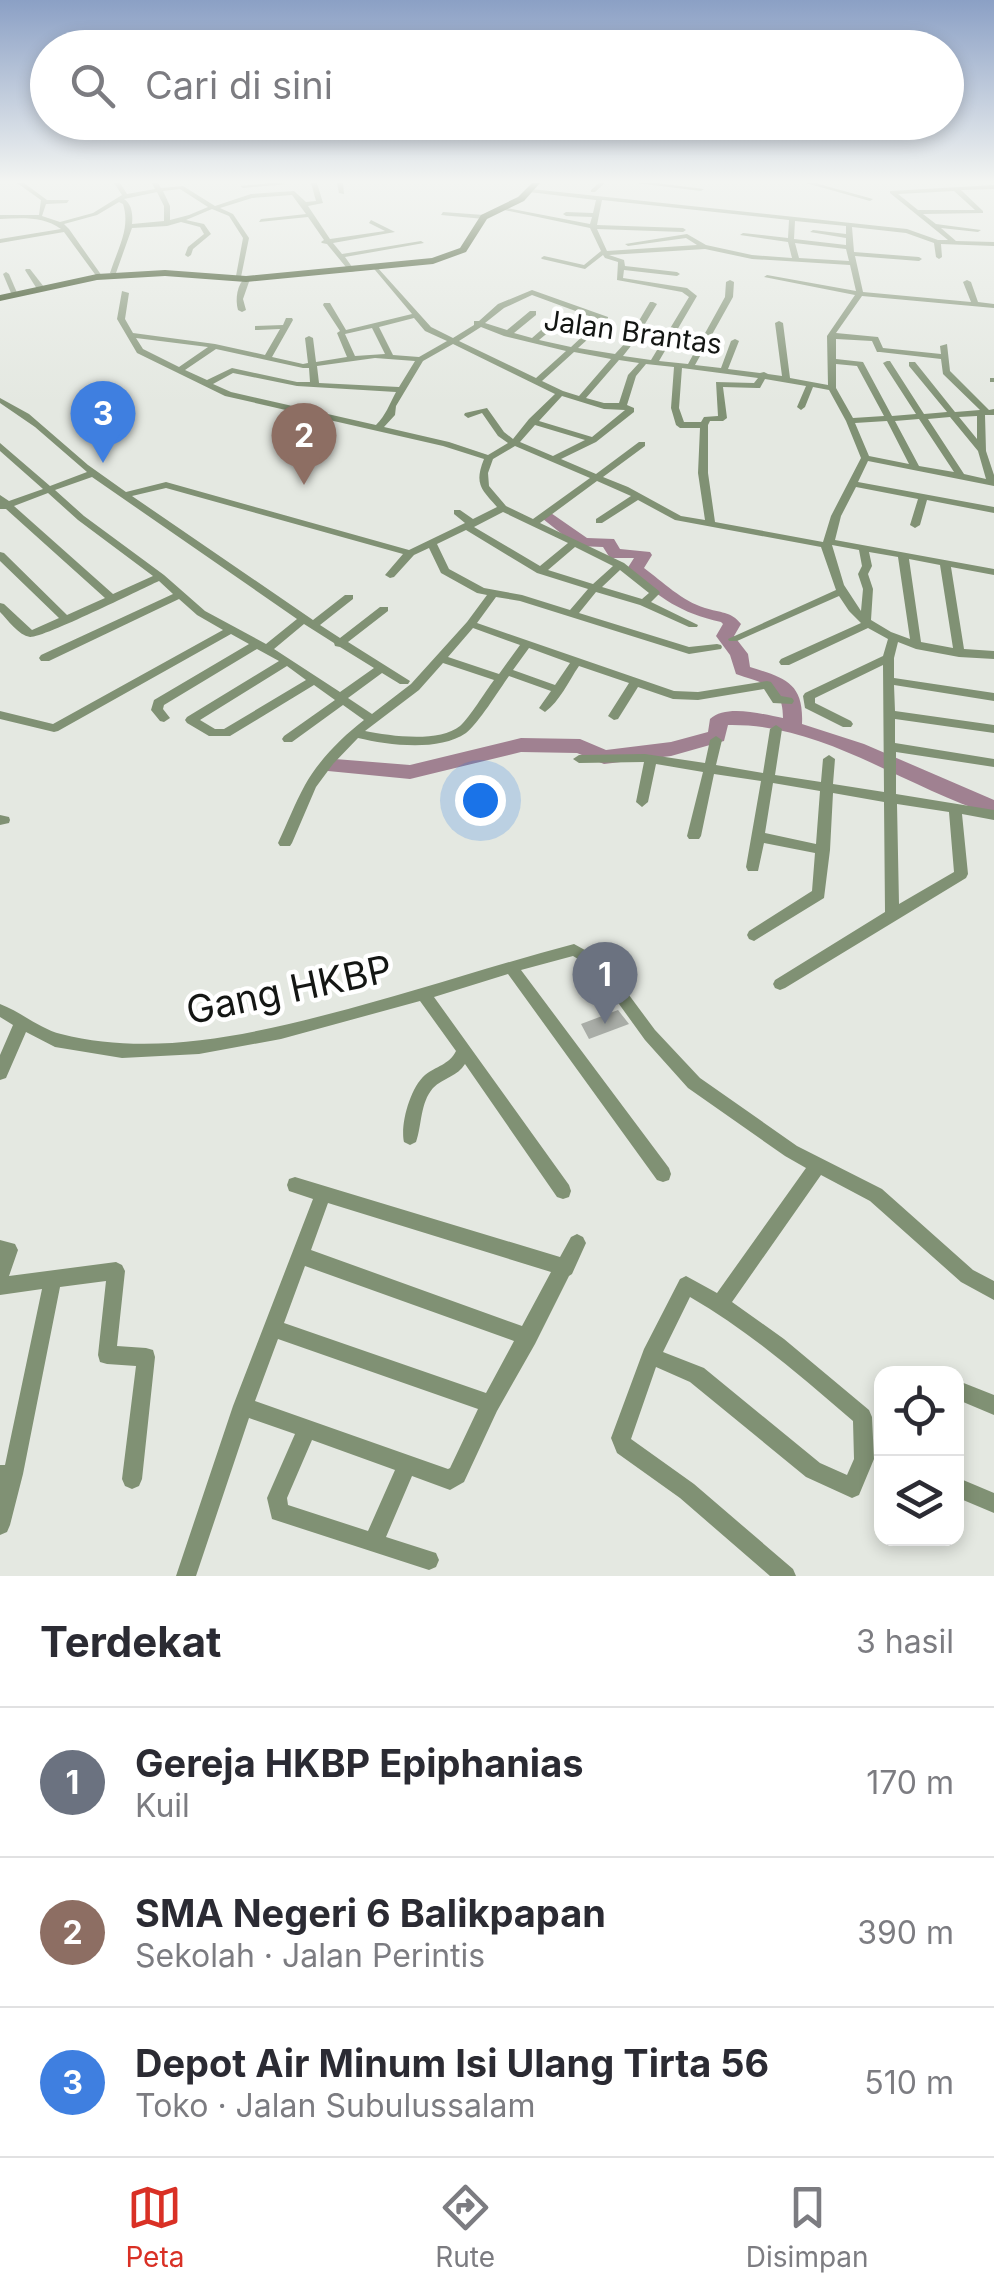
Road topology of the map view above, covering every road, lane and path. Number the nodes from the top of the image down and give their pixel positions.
1 (341, 256) edge
2 (85, 257) edge
3 (119, 257) edge
4 (246, 257) edge
5 (442, 257) edge
6 (595, 257) edge
7 (611, 257) edge
8 (674, 257) edge
9 (755, 257) edge
10 (795, 257) edge
11 (834, 257) edge
12 (851, 257) edge
13 (886, 257) edge
14 (544, 258) dead end
15 (919, 258) dead end
16 (796, 260) junction
17 (621, 268) junction
18 (377, 269) junction
19 (28, 270) dead end
20 (352, 271) junction
21 (113, 273) junction
22 (6, 274) dead end
23 (196, 274) junction
24 (98, 276) junction
25 (767, 276) dead end
26 (247, 278) junction
27 (700, 282) dead end
28 (730, 282) dead end
29 (967, 282) dead end
30 (40, 287) junction
31 (125, 292) dead end
32 (15, 293) junction
33 (692, 294) junction
34 (860, 294) junction
35 (0, 298) edge
36 (652, 304) dead end
37 (975, 304) junction
38 (327, 306) dead end
39 (994, 306) edge
40 (242, 310) dead end
41 (532, 313) dead end
42 (414, 316) junction
43 (559, 319) dead end
44 (477, 323) junction
45 (779, 323) dead end
46 (374, 325) junction
47 (258, 328) dead end
48 (344, 332) junction
49 (507, 334) junction
50 (131, 335) junction
51 (832, 336) junction
52 (309, 338) dead end
53 (534, 340) junction
54 (736, 340) dead end
55 (450, 341) junction
56 (215, 346) junction
57 (570, 348) junction
58 (619, 355) junction
59 (254, 356) junction
60 (390, 356) junction
61 (352, 358) junction
62 (420, 358) junction
63 (268, 359) junction
64 (650, 361) junction
65 (833, 361) junction
66 (887, 363) dead end
67 (912, 364) dead end
68 (678, 365) junction
69 (311, 366) junction
70 (691, 366) junction
71 (180, 370) junction
72 (232, 370) junction
73 (720, 371) junction
74 (764, 374) junction
75 (786, 378) junction
76 (538, 381) junction
77 (208, 383) junction
78 (810, 383) junction
79 (315, 386) junction
80 (832, 388) junction
81 (401, 390) junction
82 (560, 393) junction
83 (582, 399) junction
84 (0, 400) edge
85 (13, 406) junction
86 (622, 406) junction
87 (801, 407) dead end
88 (0, 411) edge
89 (987, 413) edge
90 (468, 415) dead end
91 (951, 415) junction
92 (920, 416) junction
93 (888, 418) junction
94 (532, 421) junction
95 (850, 421) junction
96 (704, 426) junction
97 (377, 429) junction
98 (593, 440) junction
99 (514, 443) junction
100 (642, 444) dead end
101 (0, 446) edge
102 (982, 451) junction
103 (489, 458) junction
104 (865, 458) junction
105 (554, 459) junction
106 (916, 468) junction
107 (93, 472) junction
108 (597, 476) junction
109 (962, 478) junction
110 (993, 483) edge
111 (853, 484) junction
112 (48, 488) junction
113 (125, 495) junction
114 (638, 496) junction
115 (923, 498) junction
116 (3, 503) edge
117 (503, 508) junction
118 (994, 510) edge
119 (456, 512) dead end
120 (599, 521) dead end
121 (534, 522) junction
122 (711, 525) junction
123 (915, 525) dead end
124 (470, 526) junction
125 (432, 544) junction
126 (574, 544) junction
127 (828, 544) junction
128 (862, 548) junction
129 (410, 553) junction
130 (0, 555) edge
131 (903, 555) junction
132 (945, 564) junction
133 (620, 566) junction
134 (541, 571) junction
135 (994, 572) edge
136 (390, 575) dead end
137 (160, 577) junction
138 (592, 590) junction
139 (841, 591) junction
140 (492, 595) junction
141 (178, 596) junction
142 (349, 597) dead end
143 (112, 599) junction
144 (644, 604) junction
145 (0, 606) edge
146 (384, 609) dead end
147 (572, 615) junction
148 (67, 620) junction
149 (868, 621) junction
150 (307, 623) junction
151 (470, 624) junction
152 (693, 624) dead end
153 (229, 631) junction
154 (894, 638) junction
155 (733, 639) dead end
156 (339, 644) junction
157 (526, 644) junction
158 (916, 646) junction
159 (262, 647) junction
160 (717, 647) dead end
161 (959, 652) junction
162 (994, 655) edge
163 (45, 658) dead end
164 (888, 658) junction
165 (442, 659) junction
166 (577, 661) junction
167 (288, 662) junction
168 (785, 662) dead end
169 (382, 668) junction
170 (503, 674) junction
171 (314, 680) junction
172 (404, 681) dead end
173 (889, 681) junction
174 (636, 682) junction
175 (559, 690) junction
176 (994, 697) edge
177 (341, 699) junction
178 (788, 701) dead end
179 (544, 708) dead end
180 (890, 714) junction
181 (0, 716) edge
182 (614, 716) dead end
183 (164, 718) dead end
184 (371, 720) junction
185 (847, 724) dead end
186 (994, 729) edge
187 (776, 730) dead end
188 (355, 733) junction
189 (288, 738) dead end
190 (716, 740) dead end
191 (580, 759) dead end
192 (829, 759) dead end
193 (890, 759) junction
194 (651, 760) junction
195 (994, 763) edge
196 (711, 770) junction
197 (767, 780) junction
198 (826, 789) junction
199 (888, 799) junction
200 (642, 802) dead end
201 (955, 809) junction
202 (994, 815) edge
203 (694, 836) dead end
204 (759, 837) junction
205 (286, 843) dead end
206 (823, 850) junction
207 (752, 866) dead end
208 (892, 915) junction
209 (754, 935) dead end
210 (512, 969) junction
211 (780, 984) dead end
212 (424, 994) junction
213 (0, 1010) edge
214 (20, 1027) junction
215 (463, 1052) junction
216 (0, 1072) edge
217 (410, 1137) dead end
218 (818, 1165) junction
219 (663, 1174) dead end
220 (295, 1185) dead end
221 (563, 1191) dead end
222 (323, 1195) junction
223 (578, 1243) dead end
224 (0, 1249) edge
225 (303, 1256) junction
226 (566, 1268) junction
227 (0, 1276) edge
228 (52, 1279) junction
229 (0, 1286) edge
230 (994, 1291) edge
231 (720, 1304) junction
232 (272, 1328) junction
233 (528, 1336) junction
234 (651, 1356) junction
235 (964, 1392) edge
236 (490, 1404) junction
237 (994, 1405) edge
238 (243, 1406) junction
239 (307, 1430) junction
240 (407, 1466) junction
241 (6, 1475) edge
242 (132, 1479) dead end
243 (964, 1490) edge
244 (994, 1503) edge
245 (0, 1524) edge
246 (373, 1544) junction
247 (429, 1560) dead end
248 (186, 1576) edge
249 (786, 1576) edge

1 - 20 street
2 - 24 street
3 - 21 street
4 - 26 street
5 - 18 highway
6 - 14 street
7 - 17 street
8 - 17 street
9 - 16 street
10 - 16 street
11 - 16 street
12 - 34 street
13 - 15 street
17 - 33 street
18 - 20 highway
18 - 42 street
19 - 30 street
20 - 26 highway
21 - 23 highway
21 - 24 highway
22 - 32 street
23 - 24 highway
23 - 26 highway
24 - 30 highway
25 - 34 street
26 - 40 street
27 - 33 street
28 - 70 street
29 - 37 street
30 - 32 highway
31 - 50 street
32 - 35 highway
33 - 64 street
34 - 37 street
34 - 51 street
36 - 58 street
37 - 39 street
38 - 48 street
41 - 49 street
42 - 46 street
42 - 55 street
43 - 53 street
44 - 49 street, Jalan Brantas
44 - 55 street
44 - 57 street
45 - 75 street
46 - 48 street
46 - 60 street
47 - 63 street
48 - 61 street
49 - 53 street, Jalan Brantas
50 - 56 street
50 - 71 street
51 - 65 street
51 - 89 street
52 - 69 street
53 - 57 street, Jalan Brantas
54 - 73 street
55 - 62 street
55 - 76 street
56 - 59 street
56 - 71 street
57 - 58 street, Jalan Brantas
57 - 76 street
58 - 64 street, Jalan Brantas
58 - 83 street
59 - 63 street
59 - 72 street
60 - 61 street
60 - 62 street
61 - 69 street
62 - 81 street
63 - 69 street
64 - 68 street, Jalan Brantas
64 - 86 street
65 - 80 street
65 - 93 street
66 - 92 street
67 - 91 street
68 - 70 street, Jalan Brantas
68 - 96 street
69 - 79 street
70 - 73 street, Jalan Brantas
71 - 77 street
72 - 77 street
72 - 79 street
73 - 74 street, Jalan Brantas
74 - 75 street, Jalan Brantas
74 - 96 street
75 - 78 street, Jalan Brantas
76 - 82 street
77 - 97 street
78 - 80 street, Jalan Brantas
78 - 87 street
79 - 81 street
80 - 95 street
81 - 97 street
82 - 83 street
82 - 94 street
83 - 86 street
84 - 85 street
85 - 88 street
85 - 107 street
86 - 98 street
89 - 91 street
89 - 102 street
90 - 99 street
91 - 92 street
91 - 102 street
92 - 93 street
92 - 109 street
93 - 95 street
93 - 106 street
94 - 98 street
94 - 99 street
95 - 104 street
96 - 122 street
97 - 103 street
98 - 105 street
99 - 103 street
99 - 105 street
100 - 108 street
101 - 112 street
102 - 110 street
103 - 117 street
104 - 106 street
104 - 111 street
105 - 108 street
106 - 109 street
107 - 112 street
107 - 113 street
108 - 114 street
108 - 121 street
109 - 110 street
111 - 115 street
111 - 127 street
112 - 116 street
112 - 137 street
113 - 129 street
113 - 150 street
114 - 120 street
114 - 122 street
115 - 118 street
115 - 123 street
116 - 143 street
117 - 121 street
117 - 124 street
119 - 124 street
121 - 126 street
122 - 127 street
124 - 125 street
124 - 134 street
125 - 129 street
125 - 140 street
126 - 133 street
126 - 134 street
127 - 128 street
127 - 139 street
128 - 131 street
128 - 149 street
129 - 136 street
130 - 148 street
131 - 132 street
131 - 158 street
132 - 135 street
132 - 161 street
133 - 138 street
133 - 144 street
134 - 138 street
137 - 141 street
137 - 143 street
138 - 144 street
138 - 147 street
139 - 149 street
139 - 155 street
140 - 147 street
140 - 151 street
141 - 153 street
141 - 163 street
142 - 150 street
143 - 148 street
144 - 152 street
145 - 148 street
146 - 156 street
147 - 160 street
149 - 154 street
149 - 168 street
150 - 156 street
150 - 159 street
151 - 157 street
151 - 165 street
153 - 159 street
153 - 181 street
154 - 158 street
154 - 164 street
156 - 169 street
157 - 166 street
157 - 170 street
158 - 161 street
159 - 167 street
159 - 183 street
161 - 162 street
164 - 173 street
164 - 185 street
165 - 170 street
165 - 184 street
166 - 174 street
166 - 175 street
167 - 171 street
167 - 171 street
169 - 172 street
169 - 177 street
170 - 175 street
170 - 188 street
171 - 177 street
173 - 176 street
173 - 180 street
174 - 178 street
174 - 182 street
175 - 179 street
177 - 184 street
177 - 189 street
180 - 186 street
180 - 193 street
184 - 188 street
187 - 197 street
188 - 205 street
190 - 196 street
191 - 194 street
192 - 198 street
193 - 195 street
193 - 199 street
194 - 196 street
194 - 200 street
196 - 197 street
196 - 203 street
197 - 198 street
197 - 204 street
198 - 199 street
198 - 206 street
199 - 201 street
199 - 208 street
201 - 202 street
201 - 208 street
204 - 206 street
204 - 207 street
206 - 209 street
208 - 211 street
210 - 212 street, Gang HKBP
210 - 218 street, Gang HKBP
210 - 219 street
212 - 214 street, Gang HKBP
212 - 215 street
213 - 214 street
214 - 216 street
215 - 217 street
215 - 221 street
218 - 230 street
218 - 231 street
220 - 222 street
222 - 225 street
222 - 226 street
223 - 226 street
224 - 227 street
225 - 232 street
225 - 233 street
226 - 233 street
228 - 229 street
228 - 241 street
228 - 242 street
231 - 234 street
231 - 234 street
232 - 236 street
232 - 238 street
233 - 236 street
234 - 249 street
235 - 237 street
236 - 240 street
238 - 239 street
238 - 248 street
239 - 240 street
239 - 246 street
240 - 246 street
241 - 245 street
243 - 244 street
246 - 247 street

